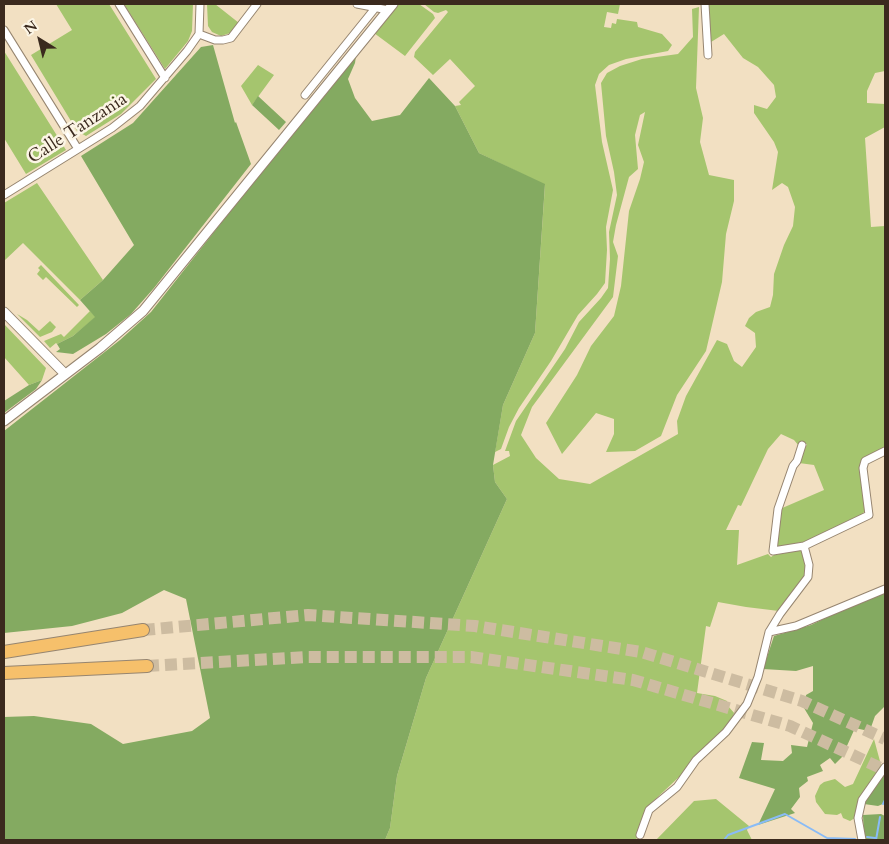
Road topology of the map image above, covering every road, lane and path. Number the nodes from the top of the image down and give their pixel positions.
1 (119, 4) edge
2 (200, 4) edge
3 (257, 4) edge
4 (356, 4) edge
5 (705, 4) edge
6 (376, 7) junction
7 (390, 7) edge
8 (4, 30) edge
9 (199, 34) junction
10 (708, 56) dead end
11 (165, 78) junction
12 (305, 95) dead end
13 (78, 149) junction
14 (4, 195) edge
15 (4, 312) edge
16 (65, 374) junction
17 (4, 421) edge
18 (802, 445) dead end
19 (885, 451) edge
20 (804, 546) junction
21 (885, 589) edge
22 (143, 630) tunnel mouth
23 (769, 632) junction
24 (4, 652) edge
25 (147, 666) tunnel mouth
26 (4, 673) edge
27 (885, 767) edge
28 (640, 835) dead end
29 (862, 840) edge

1 - 11 street
2 - 9 street
3 - 9 street
4 - 6 street
5 - 10 street
6 - 7 street
6 - 12 street
7 - 16 street
8 - 13 street
9 - 11 street, Calle Tanzania
11 - 13 street, Calle Tanzania
13 - 14 street, Calle Tanzania
15 - 16 street
16 - 17 street
18 - 20 street
19 - 20 street
20 - 23 street
21 - 23 street
22 - 24 highway
23 - 28 street
25 - 26 highway
27 - 29 street

